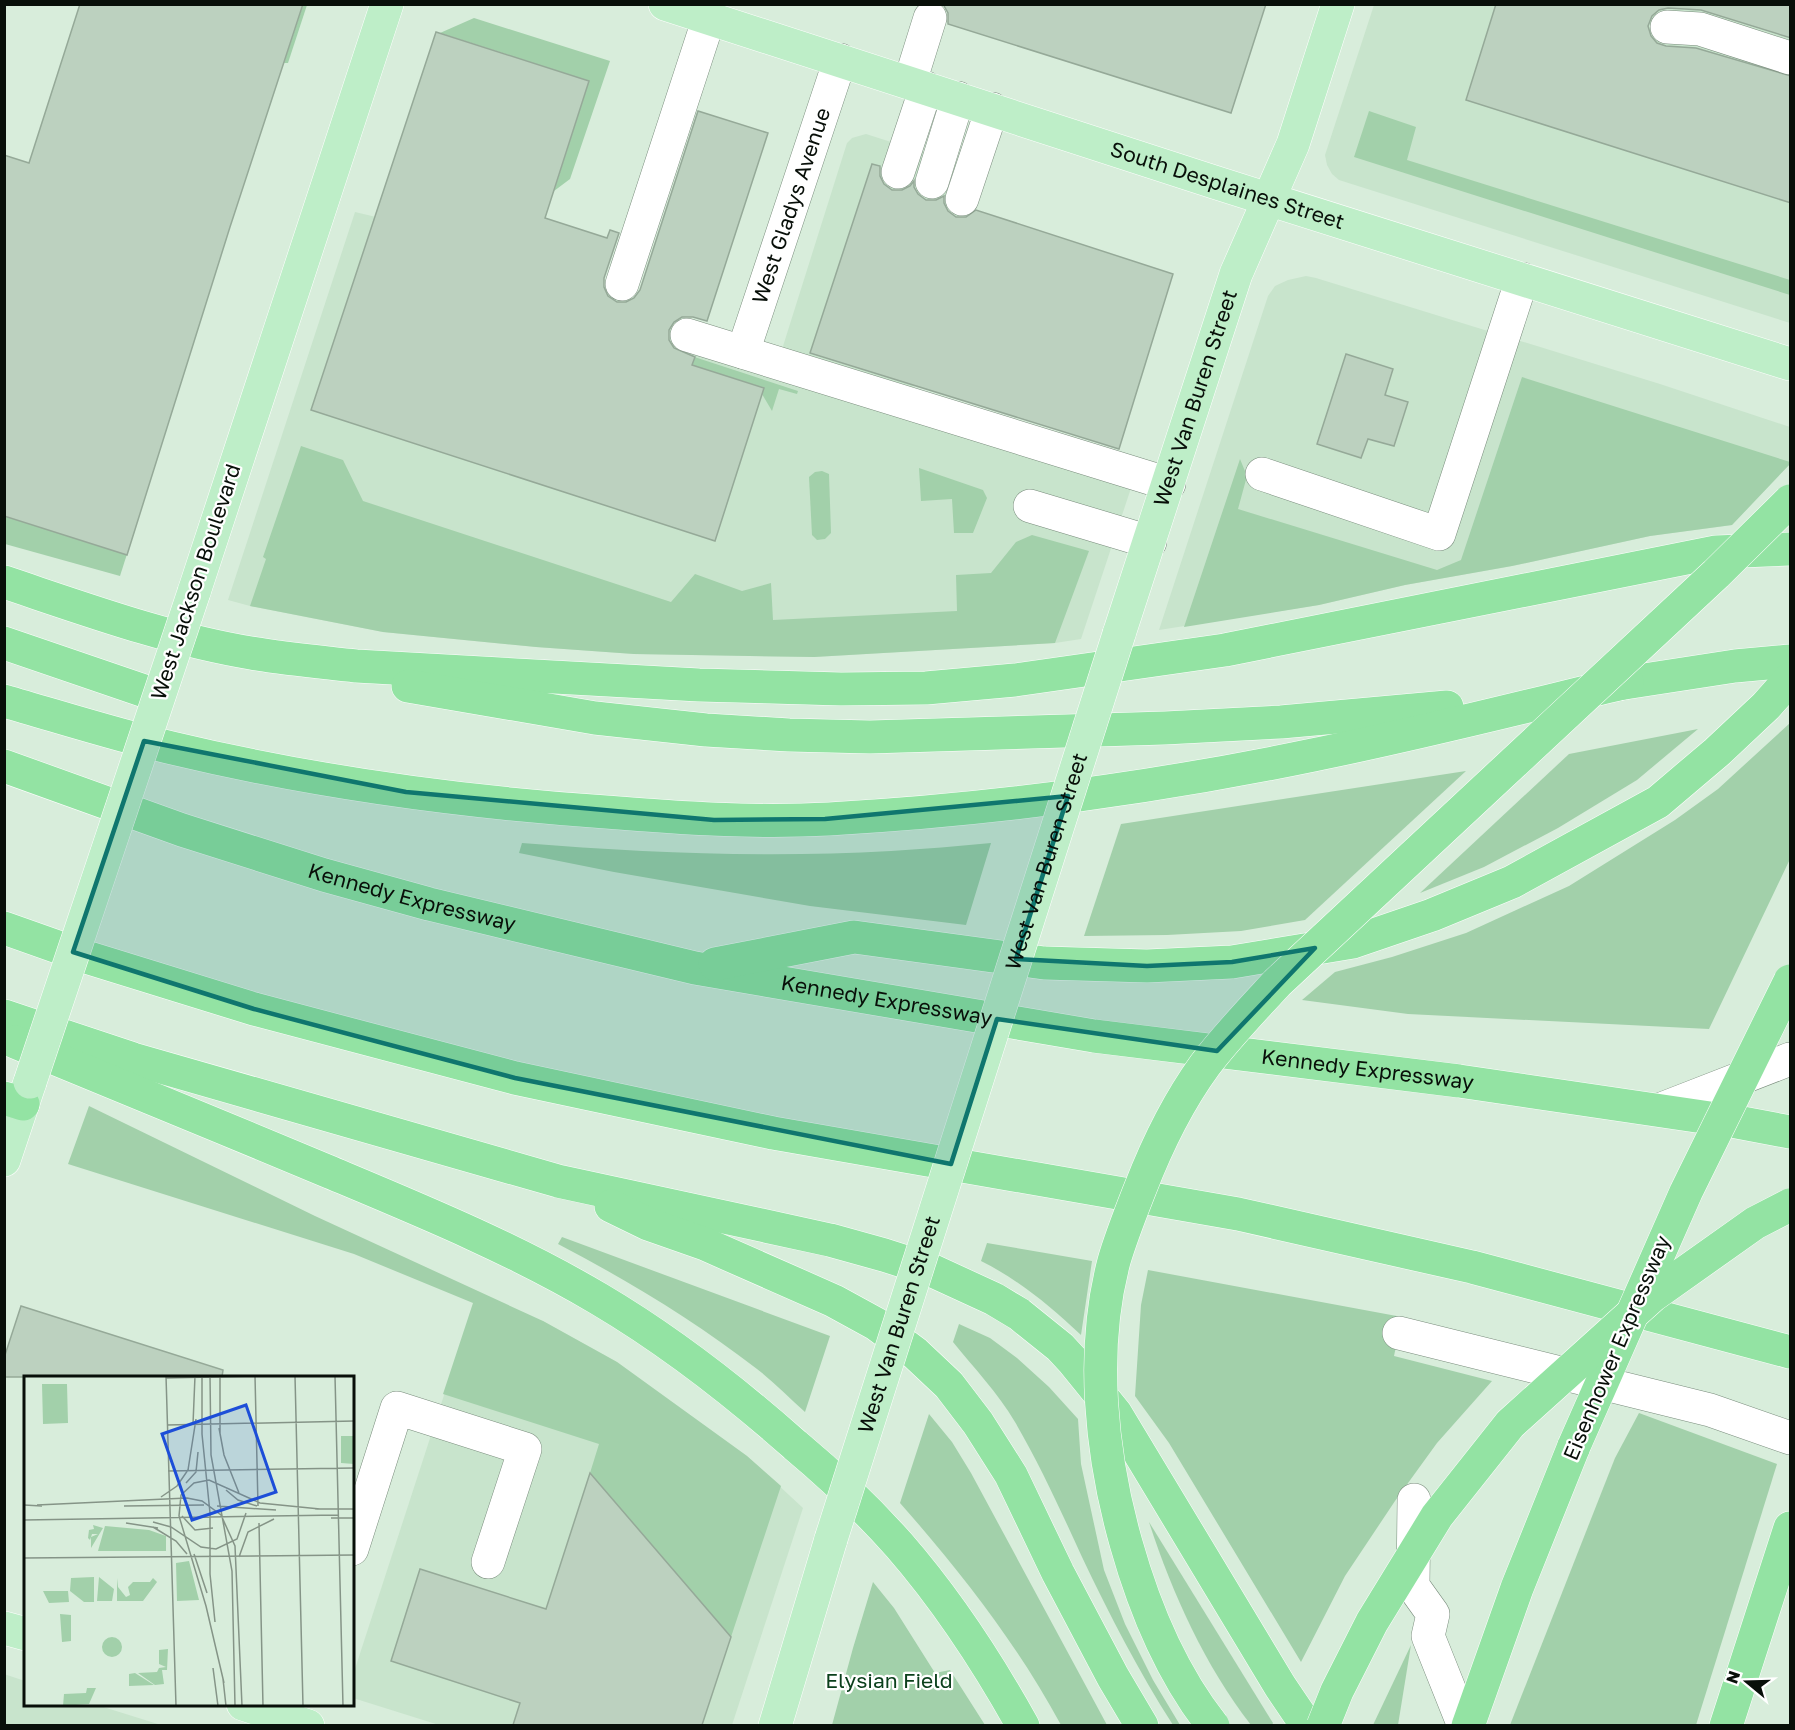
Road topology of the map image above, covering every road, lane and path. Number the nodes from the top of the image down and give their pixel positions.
1 (387, 4) edge
2 (665, 4) edge
3 (1338, 4) edge
4 (720, 15) edge
5 (930, 18) dead end
6 (1667, 27) dead end
7 (1791, 58) edge
8 (840, 60) junction
9 (918, 85) junction
10 (958, 98) junction
11 (992, 109) junction
12 (898, 172) dead end
13 (932, 182) dead end
14 (962, 199) dead end
15 (1268, 199) junction
16 (1522, 279) junction
17 (622, 284) dead end
18 (687, 335) dead end
19 (743, 352) junction
20 (1791, 364) edge
21 (1262, 474) dead end
22 (1169, 484) junction
23 (1791, 501) edge
24 (1030, 506) dead end
25 (1150, 542) junction
26 (1791, 549) edge
27 (4, 582) edge
28 (4, 644) edge
29 (249, 653) junction
30 (1791, 661) edge
31 (1791, 679) edge
32 (1627, 682) junction
33 (159, 696) junction
34 (4, 701) edge
35 (4, 766) edge
36 (4, 928) edge
37 (695, 968) junction
38 (1791, 981) edge
39 (4, 1016) edge
40 (4, 1038) edge
41 (1791, 1059) edge
42 (19, 1094) edge
43 (1659, 1110) junction
44 (1791, 1132) edge
45 (4, 1160) edge
46 (558, 1181) junction
47 (1791, 1205) edge
48 (1399, 1333) dead end
49 (1780, 1349) edge
50 (1791, 1438) edge
51 (1414, 1500) dead end
52 (1791, 1528) edge
53 (354, 1543) edge
54 (488, 1562) dead end
55 (4, 1628) edge
56 (24, 1633) edge
57 (252, 1706) edge
58 (303, 1717) edge
59 (775, 1725) edge
60 (1023, 1725) edge
61 (1142, 1725) edge
62 (1213, 1725) edge
63 (1307, 1725) edge
64 (1323, 1725) edge
65 (1466, 1725) edge
66 (1726, 1725) edge

1 - 33 main road, West Jackson Boulevard, bridge
2 - 4 main road, South Desplaines Street
3 - 15 main road, West Van Buren Street
4 - 8 main road, South Desplaines Street
4 - 17 street
5 - 9 street
6 - 7 street
8 - 9 main road, South Desplaines Street
8 - 19 street, West Gladys Avenue
9 - 10 main road, South Desplaines Street
9 - 12 street
10 - 11 main road, South Desplaines Street
10 - 13 street
11 - 14 street
11 - 15 main road, South Desplaines Street
15 - 16 main road, South Desplaines Street
15 - 22 main road, West Van Buren Street
16 - 20 main road, South Desplaines Street
16 - 21 street
18 - 19 street
19 - 22 street
22 - 25 main road, West Van Buren Street
23 - 62 highway, bridge
24 - 25 street
25 - 59 main road, West Van Buren Street, bridge
26 - 29 highway
27 - 29 highway
28 - 33 highway
29 - 32 highway
30 - 32 highway
31 - 37 highway
32 - 34 highway
33 - 42 main road, West Jackson Boulevard, bridge
35 - 37 highway, Kennedy Expressway
36 - 49 highway
37 - 43 highway, Kennedy Expressway
38 - 65 highway, Eisenhower Expressway, bridge
39 - 46 highway
40 - 60 highway
41 - 43 street
42 - 45 main road, West Jackson Boulevard
43 - 44 highway, Kennedy Expressway
46 - 61 highway
46 - 63 highway
47 - 64 highway, bridge
48 - 50 street
51 - 65 street
52 - 66 highway
53 - 54 street
55 - 56 main road
57 - 58 main road

